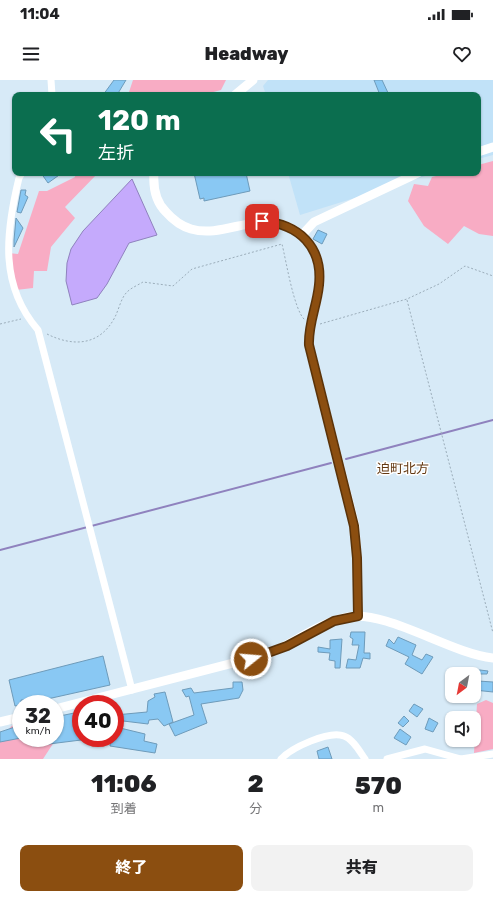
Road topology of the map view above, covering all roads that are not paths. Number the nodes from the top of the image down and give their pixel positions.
1 (52, 80) edge
2 (253, 80) edge
3 (52, 92) edge
4 (239, 92) edge
5 (493, 147) edge
6 (481, 151) edge
7 (20, 176) edge
8 (154, 176) edge
9 (412, 176) edge
10 (302, 235) junction
11 (358, 616) junction
12 (493, 658) edge
13 (132, 690) junction
14 (64, 707) edge
15 (12, 719) edge
16 (0, 722) edge
17 (493, 754) edge
18 (281, 759) edge
19 (366, 759) edge
20 (387, 759) edge
21 (461, 759) edge

1 - 3 street
2 - 4 street
5 - 6 street
7 - 13 street
8 - 10 street
9 - 10 street
10 - 11 street
11 - 12 street
11 - 13 street
13 - 14 street
15 - 16 street
17 - 21 street
18 - 19 street
20 - 21 street

